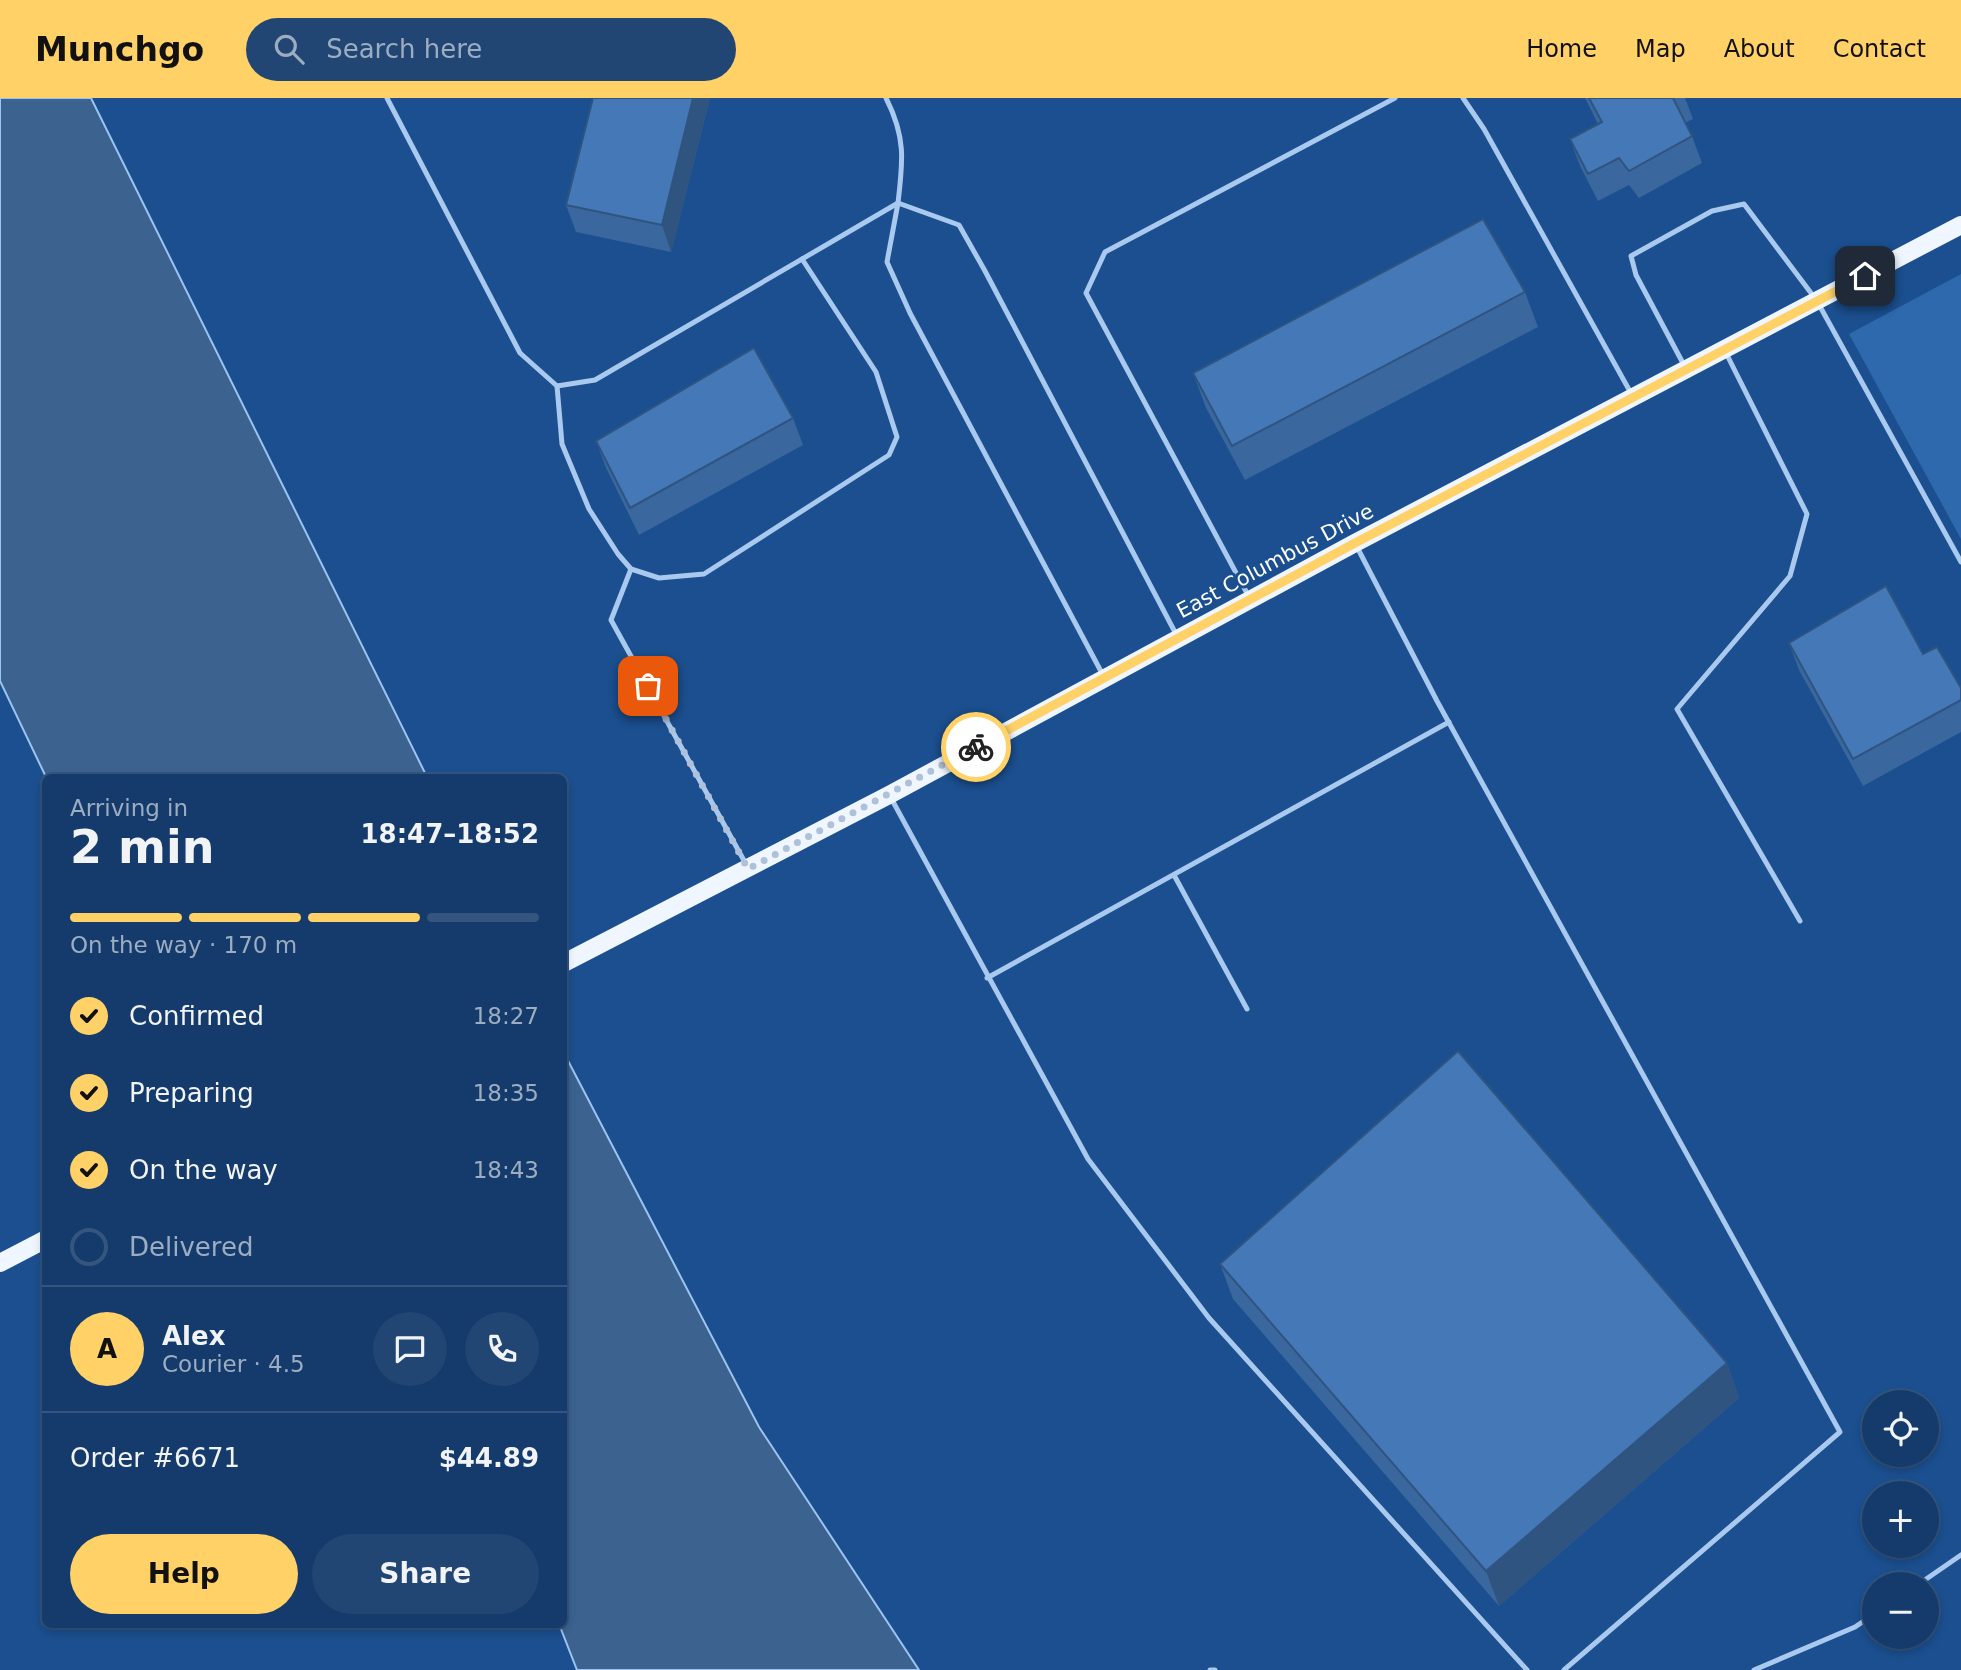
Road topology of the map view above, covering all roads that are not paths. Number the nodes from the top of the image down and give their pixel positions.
1 (387, 98) edge
2 (886, 98) edge
3 (1395, 98) edge
4 (1463, 98) edge
5 (898, 203) junction
6 (1961, 225) edge
7 (802, 259) junction
8 (1817, 301) junction
9 (1724, 350) junction
10 (1686, 370) junction
11 (558, 386) junction
12 (1633, 398) junction
13 (1355, 543) junction
14 (1961, 562) edge
15 (631, 569) junction
16 (1250, 600) junction
17 (1178, 638) junction
18 (1104, 677) junction
19 (1449, 722) junction
20 (889, 795) junction
21 (748, 869) junction
22 (1174, 875) junction
23 (1800, 921) dead end
24 (567, 961) edge
25 (987, 978) junction
26 (1247, 1009) dead end
27 (42, 1241) edge
28 (0, 1263) edge
29 (1961, 1555) edge
30 (1936, 1572) edge
31 (1862, 1622) edge
32 (1527, 1670) edge
33 (1564, 1670) edge
34 (1754, 1670) edge

1 - 11 lane
2 - 5 lane
3 - 16 lane
4 - 12 lane
5 - 7 lane
5 - 17 lane
5 - 18 lane
6 - 8 main road, East Columbus Drive
7 - 11 lane
7 - 15 lane
8 - 9 main road, East Columbus Drive
8 - 10 lane
8 - 14 lane
9 - 10 main road, East Columbus Drive
9 - 23 lane
10 - 12 main road, East Columbus Drive
11 - 15 lane
12 - 13 main road, East Columbus Drive
13 - 16 main road, East Columbus Drive
13 - 19 lane
15 - 21 lane
16 - 17 main road, East Columbus Drive
17 - 18 main road, East Columbus Drive
18 - 20 main road, East Columbus Drive
19 - 22 lane
19 - 33 lane
20 - 21 main road, East Columbus Drive
20 - 25 lane
21 - 24 main road, East Columbus Drive
22 - 25 lane
22 - 26 lane
25 - 32 lane
27 - 28 main road
29 - 30 lane
31 - 34 lane

